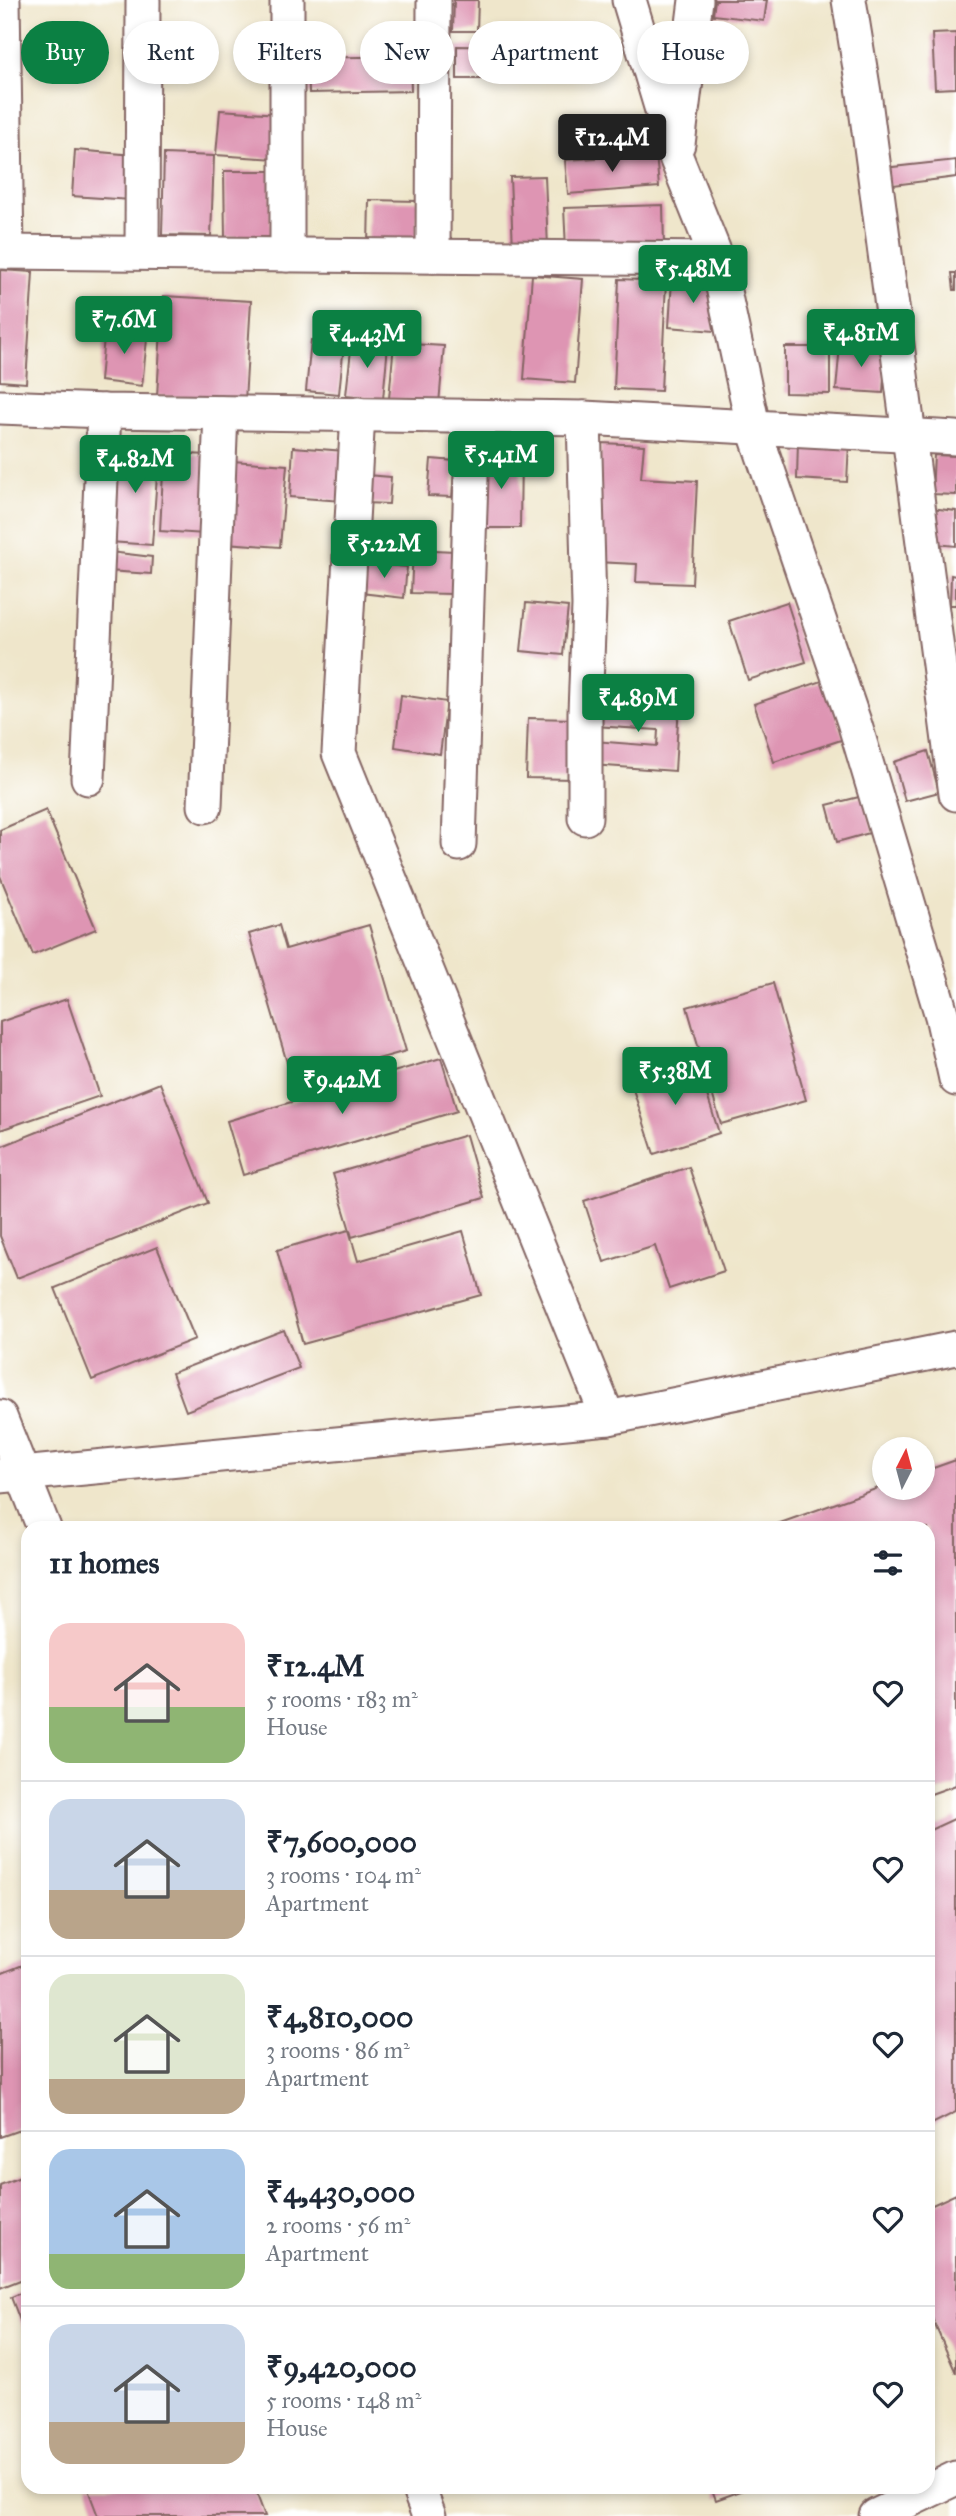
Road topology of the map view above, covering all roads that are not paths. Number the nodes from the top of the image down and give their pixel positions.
1 (4, 0) edge
2 (143, 0) edge
3 (287, 0) edge
4 (433, 0) edge
5 (629, 0) edge
6 (696, 0) edge
7 (849, 0) edge
8 (676, 157) junction
9 (4, 252) edge
10 (142, 252) junction
11 (287, 255) junction
12 (433, 257) junction
13 (717, 259) junction
14 (0, 407) edge
15 (104, 411) junction
16 (221, 413) junction
17 (358, 414) junction
18 (474, 417) junction
19 (584, 418) junction
20 (754, 426) junction
21 (908, 433) junction
22 (956, 438) edge
23 (88, 778) dead end
24 (956, 794) edge
25 (205, 806) dead end
26 (585, 817) dead end
27 (460, 844) dead end
28 (949, 1016) edge
29 (956, 1079) edge
30 (956, 1349) edge
31 (0, 1416) edge
32 (608, 1418) junction
33 (12, 1475) edge
34 (40, 1521) edge
35 (956, 2478) edge
36 (935, 2488) edge
37 (421, 2494) edge
38 (922, 2494) edge
39 (429, 2516) edge
40 (876, 2516) edge

1 - 9 street
2 - 10 street
3 - 11 street
4 - 12 street
5 - 8 street
6 - 8 street
7 - 21 street
8 - 13 street
9 - 10 street
10 - 11 street
11 - 12 street
12 - 13 street
13 - 20 street
14 - 15 street
15 - 16 street
15 - 23 street
16 - 17 street
16 - 25 street
17 - 18 street
17 - 32 street
18 - 19 street
18 - 27 street
19 - 20 street
19 - 26 street
20 - 21 street
20 - 28 street
21 - 22 street
21 - 24 street
28 - 29 street
30 - 32 street
31 - 33 street
32 - 33 street
33 - 34 street
35 - 36 street
37 - 39 street
38 - 40 street

